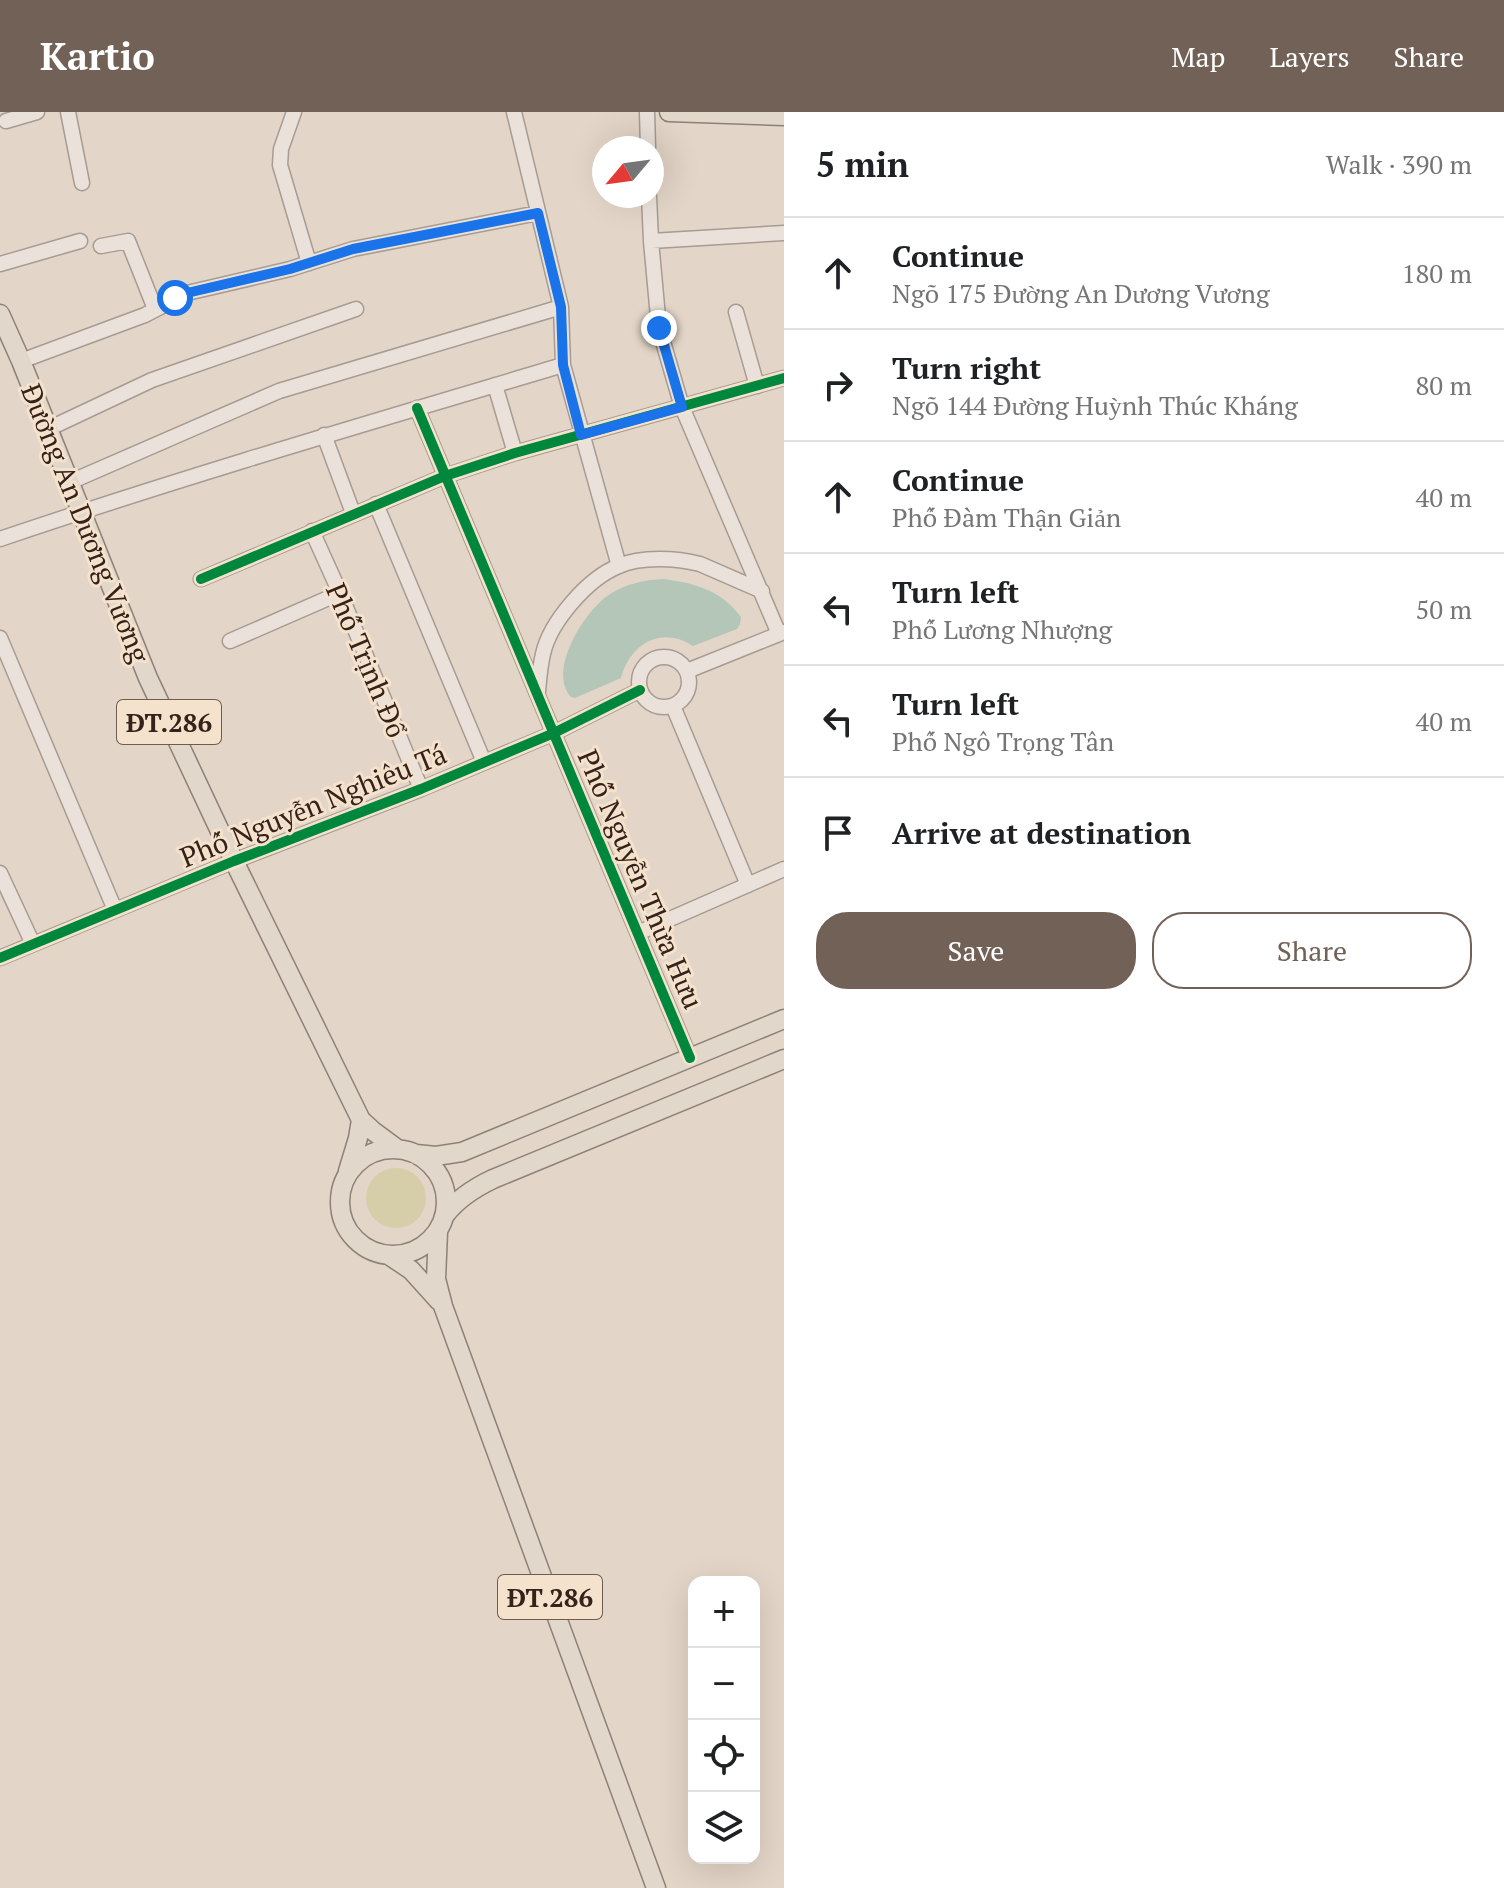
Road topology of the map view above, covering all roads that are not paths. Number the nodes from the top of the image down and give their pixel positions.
1 (37, 112) edge
2 (68, 112) edge
3 (294, 112) edge
4 (514, 112) edge
5 (647, 112) edge
6 (669, 112) edge
7 (784, 116) edge
8 (6, 121) dead end
9 (648, 136) edge
10 (82, 183) dead end
11 (650, 208) edge
12 (538, 213) junction
13 (784, 233) edge
14 (80, 241) dead end
15 (651, 241) junction
16 (101, 246) dead end
17 (309, 263) junction
18 (0, 264) edge
19 (561, 307) junction
20 (155, 309) junction
21 (356, 309) dead end
22 (736, 312) dead end
23 (0, 314) edge
24 (21, 361) junction
25 (563, 365) junction
26 (784, 378) edge
27 (495, 385) junction
28 (757, 386) junction
29 (682, 407) junction
30 (417, 408) junction
31 (48, 429) junction
32 (324, 435) junction
33 (581, 435) junction
34 (515, 453) junction
35 (445, 476) junction
36 (70, 482) junction
37 (376, 504) junction
38 (82, 511) junction
39 (353, 513) junction
40 (312, 531) junction
41 (0, 539) edge
42 (619, 566) junction
43 (201, 579) dead end
44 (762, 591) junction
45 (340, 593) junction
46 (781, 633) edge
47 (0, 638) edge
48 (230, 641) dead end
49 (687, 671) junction
50 (640, 690) junction
51 (538, 694) junction
52 (673, 706) junction
53 (554, 733) junction
54 (484, 762) junction
55 (421, 789) junction
56 (234, 861) junction
57 (784, 869) edge
58 (0, 873) edge
59 (748, 885) junction
60 (115, 910) junction
61 (638, 933) junction
62 (33, 944) junction
63 (0, 958) edge
64 (784, 1019) edge
65 (690, 1058) junction
66 (784, 1059) edge
67 (361, 1120) junction
68 (396, 1148) junction
69 (416, 1154) junction
70 (348, 1172) junction
71 (442, 1224) junction
72 (390, 1256) junction
73 (443, 1306) junction
74 (656, 1888) edge

1 - 8 street
2 - 10 street
3 - 17 street
4 - 12 street
5 - 9 street
6 - 7 main road
11 - 15 street
12 - 17 street
12 - 19 street
13 - 15 street
14 - 18 street
15 - 29 street
16 - 20 street
17 - 20 street
19 - 25 street
19 - 36 street
20 - 24 street
21 - 31 street
22 - 28 street
23 - 24 main road, Đường An Dương Vương / ĐT.286
24 - 31 main road, Đường An Dương Vương / ĐT.286
25 - 27 street
25 - 33 street
26 - 28 street
27 - 30 street
27 - 34 street
28 - 29 street
29 - 33 street
29 - 44 street
30 - 32 street
30 - 35 street, Phố Nguyễn Thừa Hưu
31 - 36 main road, Đường An Dương Vương / ĐT.286
32 - 38 street
32 - 39 street
33 - 34 street
33 - 42 street
34 - 35 street
35 - 37 street
35 - 51 street, Phố Nguyễn Thừa Hưu
36 - 38 main road, Đường An Dương Vương / ĐT.286
37 - 39 street
37 - 54 street
38 - 41 street
38 - 56 main road, Đường An Dương Vương / ĐT.286
39 - 40 street
40 - 43 street
40 - 45 street, Phố Trịnh Đổ
42 - 44 street
42 - 51 street
44 - 46 street
45 - 48 street
45 - 55 street, Phố Trịnh Đổ
46 - 49 street
47 - 60 street
49 - 50 street
49 - 52 street
50 - 52 street
50 - 53 street, Phố Nguyễn Nghiêu Tá
51 - 53 street, Phố Nguyễn Thừa Hưu
52 - 59 street
53 - 54 street, Phố Nguyễn Nghiêu Tá
53 - 61 street, Phố Nguyễn Thừa Hưu
54 - 55 street, Phố Nguyễn Nghiêu Tá
55 - 56 street, Phố Nguyễn Nghiêu Tá
56 - 60 street, Phố Nguyễn Nghiêu Tá
56 - 67 main road, Đường An Dương Vương / ĐT.286
57 - 59 street
58 - 62 street
59 - 61 street
60 - 62 street, Phố Nguyễn Nghiêu Tá
61 - 65 street, Phố Nguyễn Thừa Hưu
62 - 63 street, Phố Nguyễn Nghiêu Tá
64 - 65 main road
65 - 69 main road
66 - 71 main road
67 - 68 main road, Đường An Dương Vương / ĐT.286
67 - 70 main road, ĐT.286
68 - 69 main road, ĐT.286
68 - 70 main road
69 - 71 main road, ĐT.286
70 - 72 main road, ĐT.286
71 - 72 main road
71 - 73 main road, ĐT.286
72 - 73 main road, ĐT.286
73 - 74 main road, ĐT.286

